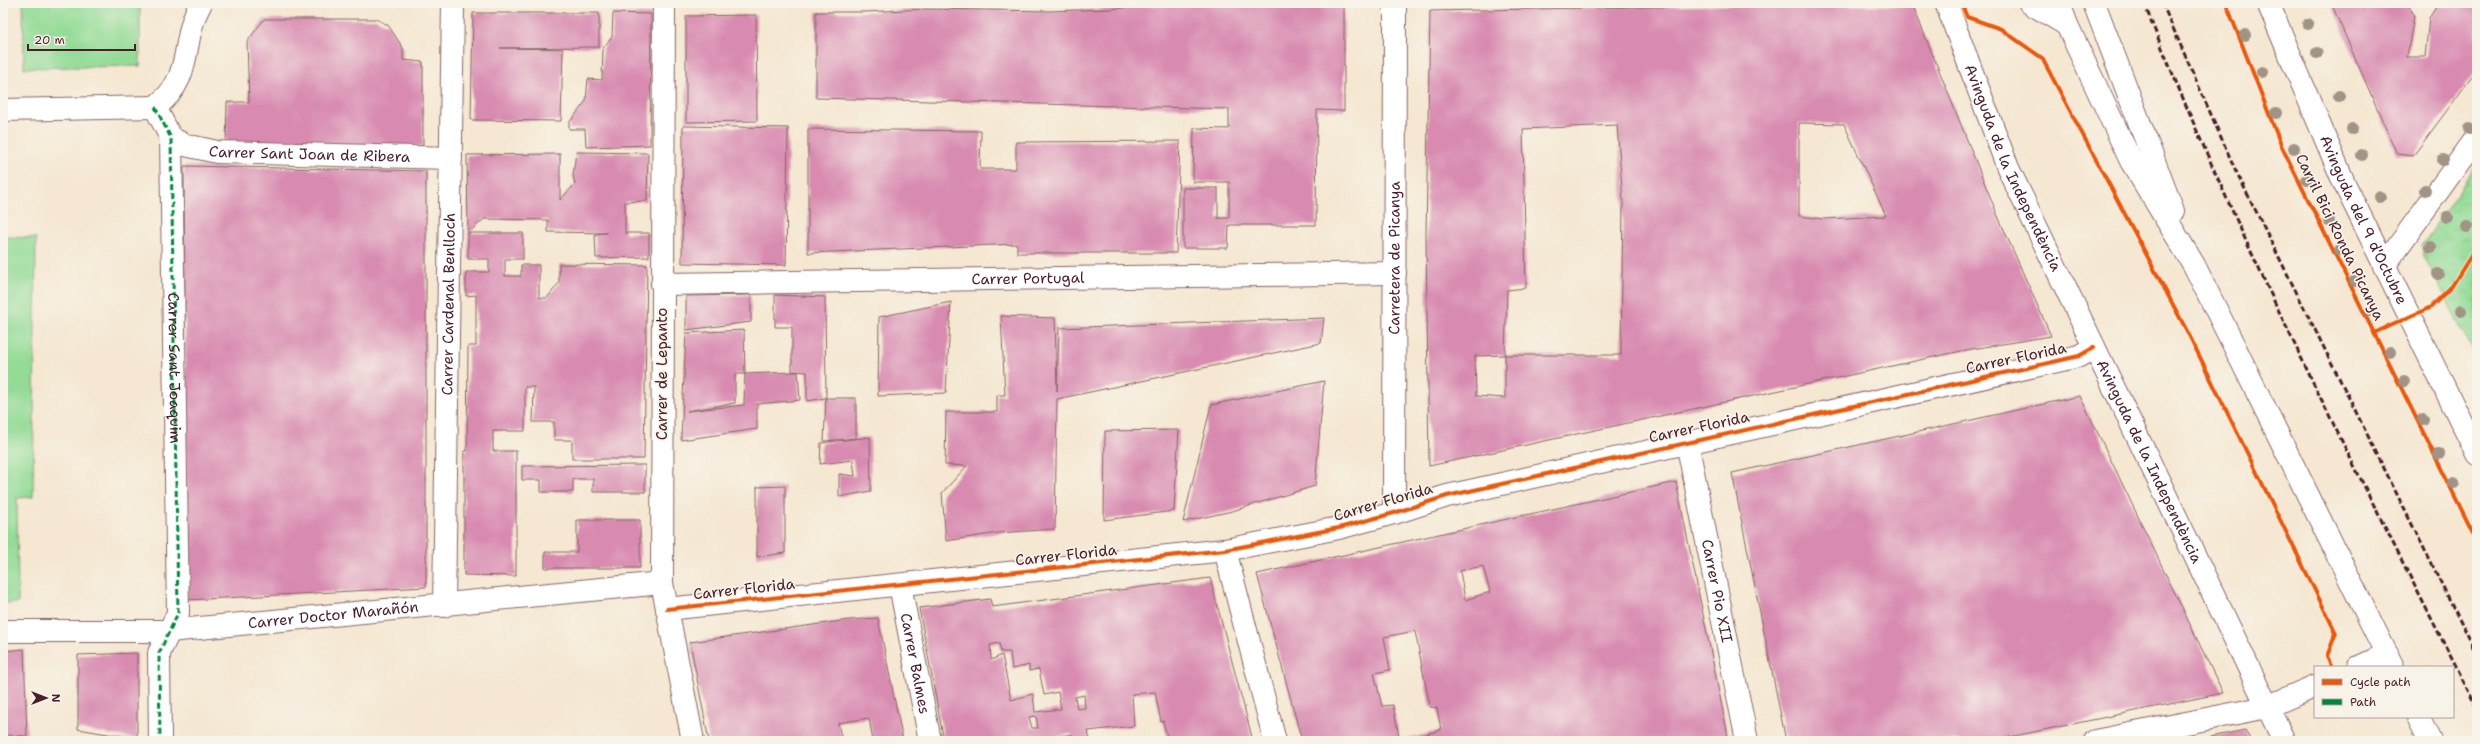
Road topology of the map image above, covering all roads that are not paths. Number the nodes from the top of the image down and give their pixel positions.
1 (201, 3) edge
2 (453, 3) edge
3 (664, 3) edge
4 (1395, 3) edge
5 (1946, 3) edge
6 (2030, 3) edge
7 (2059, 3) edge
8 (2094, 3) edge
9 (2268, 3) edge
10 (2067, 25) junction
11 (155, 108) junction
12 (3, 110) edge
13 (2477, 137) edge
14 (171, 138) junction
15 (451, 158) junction
16 (2194, 265) junction
17 (2384, 266) junction
18 (1395, 273) junction
19 (662, 284) junction
20 (2094, 348) junction
21 (1687, 442) junction
22 (2477, 454) edge
23 (1394, 514) junction
24 (1225, 550) junction
25 (662, 583) junction
26 (900, 585) junction
27 (444, 606) junction
28 (667, 610) junction
29 (3, 631) edge
30 (169, 631) junction
31 (2390, 661) edge
32 (2364, 666) edge
33 (2314, 686) edge
34 (2267, 707) junction
35 (2418, 718) edge
36 (160, 741) edge
37 (693, 741) edge
38 (930, 741) edge
39 (1275, 741) edge
40 (1747, 741) edge
41 (2095, 741) edge
42 (2284, 741) edge
43 (2430, 741) edge

1 - 11 street
2 - 15 street, Carrer Cardenal Benlloch
3 - 19 street, Carrer de Lepanto
4 - 18 street, Carretera de Picanya
5 - 20 street, Avinguda de la Independència
6 - 10 street
7 - 10 street
8 - 16 street
9 - 17 street, Avinguda del 9 d'Octubre
10 - 16 street
11 - 12 street
11 - 14 street, Carrer Sant Joaquim
13 - 17 street
14 - 15 street, Carrer Sant Joan de Ribera
14 - 30 street, Carrer Sant Joaquim
15 - 27 street, Carrer Cardenal Benlloch
16 - 31 street
17 - 22 street, Avinguda del 9 d'Octubre
18 - 19 street, Carrer Portugal
18 - 23 street, Carretera de Picanya
19 - 25 street, Carrer de Lepanto
20 - 21 street, Carrer Florida
20 - 34 street, Avinguda de la Independència
21 - 23 street, Carrer Florida
21 - 40 street, Carrer Pio XII
23 - 24 street, Carrer Florida
24 - 26 street, Carrer Florida
24 - 39 street
25 - 27 street, Carrer Doctor Marañón
25 - 28 street, Carrer de Lepanto
26 - 28 street, Carrer Florida
26 - 38 street, Carrer Balmes
27 - 30 street, Carrer Doctor Marañón
28 - 37 street, Carrer de Lepanto
29 - 30 street, Carrer Doctor Marañón
30 - 36 street, Carrer Sant Joaquim
31 - 32 street
33 - 34 street
34 - 41 street
34 - 42 street, Avinguda de la Independència
35 - 43 street

